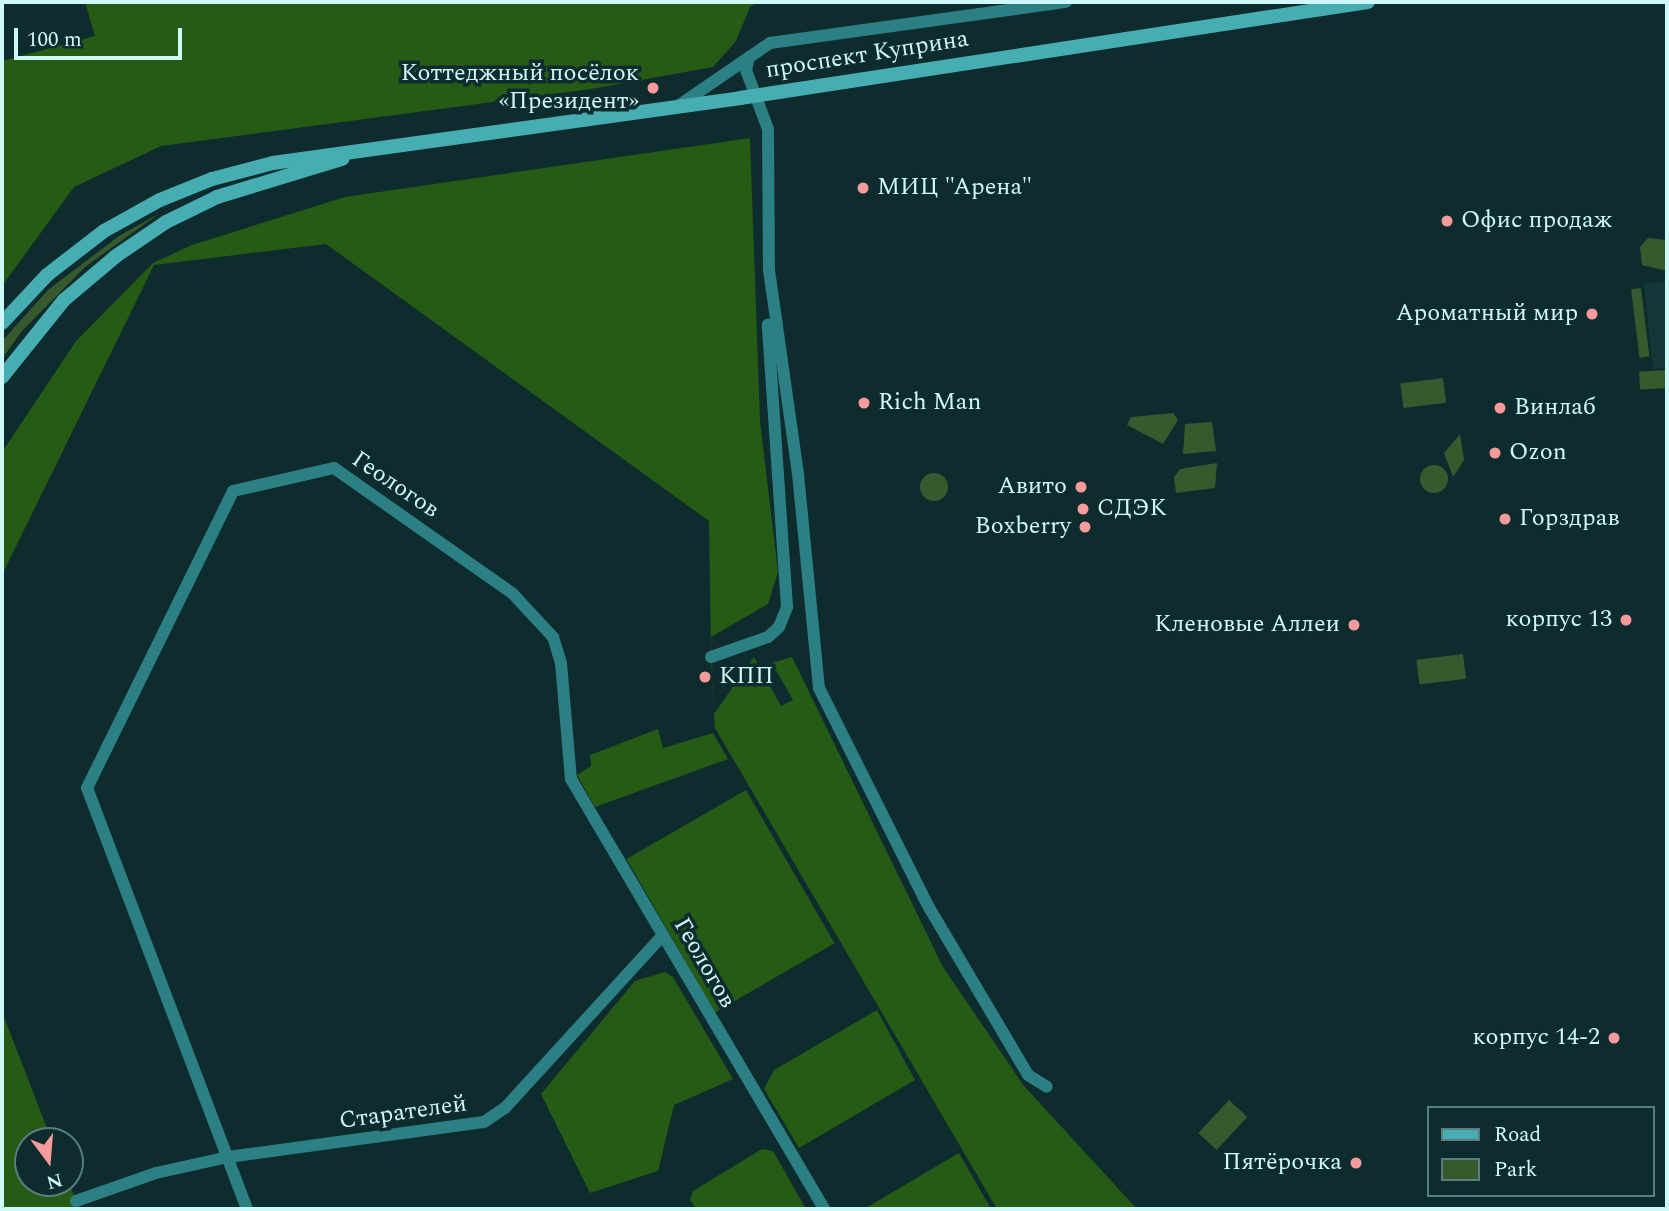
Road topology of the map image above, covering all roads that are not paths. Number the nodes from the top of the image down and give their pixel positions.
1 (1066, 2) edge
2 (1368, 2) edge
3 (749, 57) junction
4 (755, 96) junction
5 (678, 106) junction
6 (374, 150) junction
7 (2, 323) edge
8 (777, 324) junction
9 (2, 377) edge
10 (711, 657) dead end
11 (663, 934) junction
12 (1047, 1087) dead end
13 (228, 1157) junction
14 (76, 1202) dead end
15 (247, 1209) edge
16 (824, 1209) edge

1 - 3 street
2 - 4 main road, проспект Куприна
3 - 4 street
3 - 5 street
4 - 5 main road, проспект Куприна
4 - 8 street
5 - 6 main road, проспект Куприна
6 - 7 main road, проспект Куприна
6 - 9 main road, проспект Куприна
8 - 10 street
8 - 12 street
11 - 13 street, Старателей
11 - 13 street, Геологов
11 - 16 street, Геологов
13 - 14 street, Старателей
13 - 15 street, Геологов

